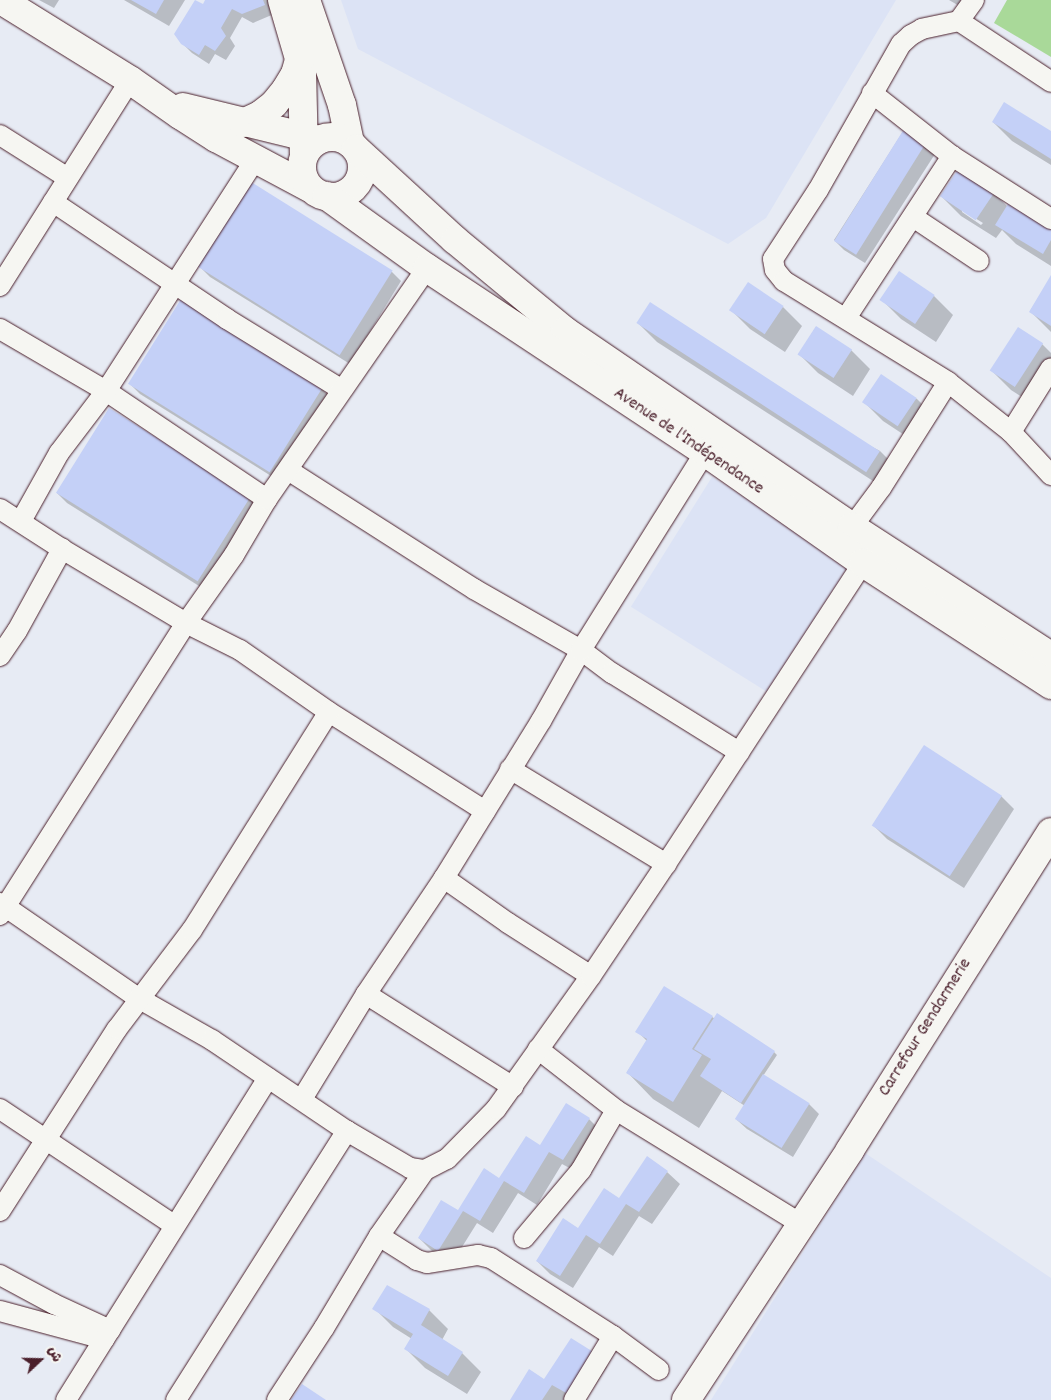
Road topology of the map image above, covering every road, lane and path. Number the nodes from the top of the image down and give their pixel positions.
1 (1, 0) edge
2 (282, 0) edge
3 (306, 0) edge
4 (974, 0) edge
5 (959, 21) junction
6 (300, 56) junction
7 (130, 80) junction
8 (1051, 82) edge
9 (872, 93) junction
10 (158, 100) junction
11 (243, 123) junction
12 (0, 135) edge
13 (309, 144) junction
14 (353, 146) junction
15 (952, 156) junction
16 (255, 160) junction
17 (68, 178) junction
18 (318, 192) junction
19 (53, 202) junction
20 (913, 217) junction
21 (1051, 219) edge
22 (979, 261) dead end
23 (427, 268) junction
24 (174, 284) junction
25 (0, 286) edge
26 (846, 318) junction
27 (0, 329) edge
28 (1051, 368) edge
29 (948, 382) junction
30 (341, 390) junction
31 (106, 391) junction
32 (1011, 432) junction
33 (705, 452) junction
34 (288, 470) junction
35 (1051, 475) edge
36 (267, 498) junction
37 (0, 509) edge
38 (21, 521) junction
39 (852, 527) junction
40 (62, 549) junction
41 (864, 563) junction
42 (186, 623) junction
43 (582, 650) junction
44 (0, 656) edge
45 (1051, 656) edge
46 (1051, 685) edge
47 (329, 712) junction
48 (739, 752) junction
49 (510, 769) junction
50 (485, 811) junction
51 (1051, 832) edge
52 (666, 864) junction
53 (444, 878) junction
54 (2, 908) edge
55 (591, 976) junction
56 (366, 994) junction
57 (138, 998) junction
58 (538, 1049) junction
59 (268, 1078) junction
60 (513, 1087) junction
61 (302, 1099) junction
62 (0, 1109) edge
63 (616, 1110) junction
64 (347, 1131) junction
65 (46, 1138) junction
66 (425, 1170) junction
67 (0, 1211) edge
68 (800, 1223) junction
69 (174, 1225) junction
70 (379, 1236) junction
71 (524, 1238) dead end
72 (0, 1275) edge
73 (0, 1311) edge
74 (107, 1335) junction
75 (613, 1336) junction
76 (659, 1370) dead end
77 (66, 1400) edge
78 (176, 1400) edge
79 (277, 1400) edge
80 (574, 1400) edge
81 (686, 1400) edge

1 - 7 main road, Avenue de l'Indépendance
2 - 6 main road
3 - 14 main road
4 - 5 street
5 - 8 street
5 - 9 street
6 - 11 main road
6 - 13 main road
7 - 10 main road, Avenue de l'Indépendance
7 - 17 street
9 - 15 street
9 - 26 street
10 - 11 main road, Avenue de l'Indépendance
10 - 16 main road, Avenue de l'Indépendance
11 - 13 main road, Avenue de l'Indépendance
12 - 17 street
13 - 14 main road
13 - 18 main road
14 - 18 main road
14 - 39 main road, Avenue de l'Indépendance
15 - 20 street
15 - 21 street
16 - 18 main road, Avenue de l'Indépendance
16 - 24 street
17 - 19 street
18 - 23 main road, Avenue de l'Indépendance
19 - 24 street
19 - 25 street
20 - 22 street
20 - 26 street
23 - 30 street
23 - 33 main road, Avenue de l'Indépendance
24 - 30 street
24 - 31 street
26 - 29 street
27 - 31 street
28 - 32 street
29 - 32 street
29 - 39 street
30 - 34 street
31 - 36 street
31 - 38 street
32 - 35 street
33 - 41 main road, Avenue de l'Indépendance
33 - 43 street
34 - 36 street
34 - 43 street
36 - 42 street
37 - 38 street
38 - 40 street
39 - 45 main road, Avenue de l'Indépendance
40 - 42 street
40 - 44 street
41 - 46 main road, Avenue de l'Indépendance
41 - 48 street
42 - 47 street
42 - 54 street
43 - 48 street
43 - 49 street
47 - 50 street
47 - 57 street
48 - 52 street
49 - 50 street
49 - 52 street
50 - 53 street
51 - 68 main road, Carrefour Gendarmerie
52 - 55 street
53 - 55 street
53 - 56 street
54 - 57 street
55 - 58 street
56 - 60 street
56 - 61 street
57 - 59 street
57 - 65 street
58 - 60 street
58 - 63 street
59 - 61 street
59 - 69 street
60 - 66 street
61 - 64 street
62 - 65 street
63 - 68 street
63 - 71 street
64 - 66 street
64 - 78 street
65 - 67 street
65 - 69 street
66 - 70 street
68 - 81 main road, Carrefour Gendarmerie
69 - 74 street
70 - 75 street
70 - 79 street
72 - 74 street
73 - 74 street
74 - 77 street
75 - 76 street
75 - 80 street

